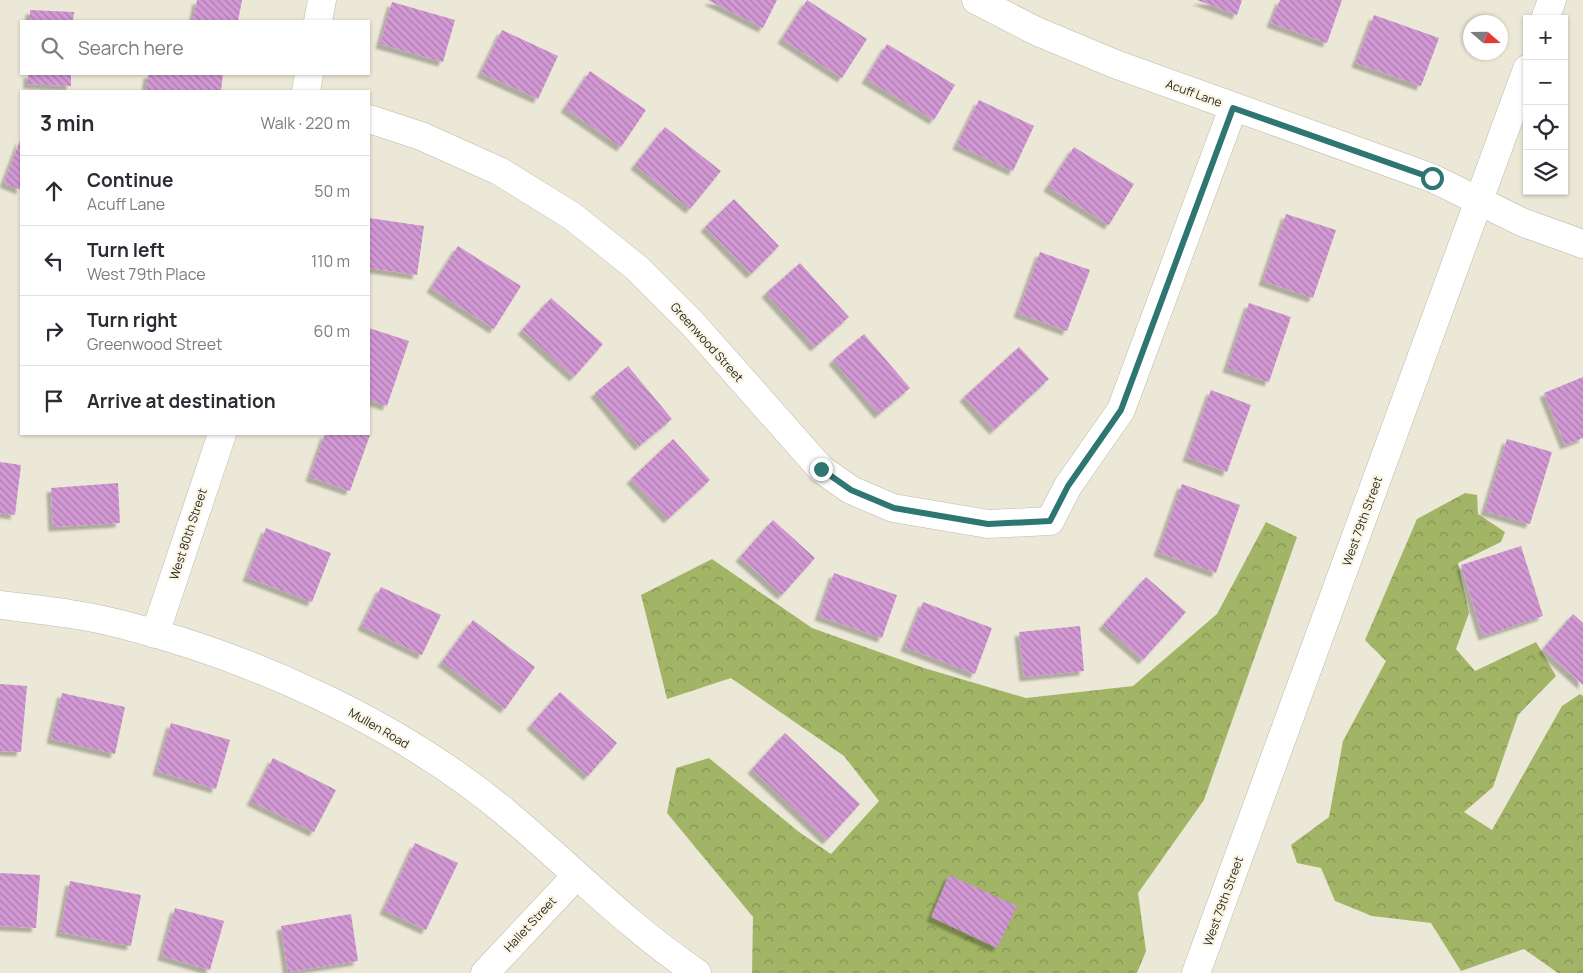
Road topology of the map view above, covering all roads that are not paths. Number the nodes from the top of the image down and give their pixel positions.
1 (322, 0) edge
2 (976, 0) edge
3 (1552, 0) edge
4 (1546, 15) edge
5 (318, 20) edge
6 (309, 75) edge
7 (1523, 80) edge
8 (306, 90) edge
9 (1233, 108) junction
10 (370, 118) edge
11 (1479, 200) junction
12 (1583, 244) edge
13 (222, 435) edge
14 (0, 605) edge
15 (156, 634) junction
16 (576, 876) junction
17 (485, 973) edge
18 (697, 973) edge
19 (1196, 973) edge

1 - 5 street
2 - 9 street, Acuff Lane
3 - 4 street
6 - 8 street
7 - 11 street, West 79th Street
9 - 10 street, Greenwood Street
9 - 11 street, Acuff Lane
11 - 12 street, Acuff Lane
11 - 19 street, West 79th Street
13 - 15 street, West 80th Street
14 - 15 street, Mullen Road
15 - 16 street, Mullen Road
16 - 17 street, Hallet Street
16 - 18 street, Mullen Road

